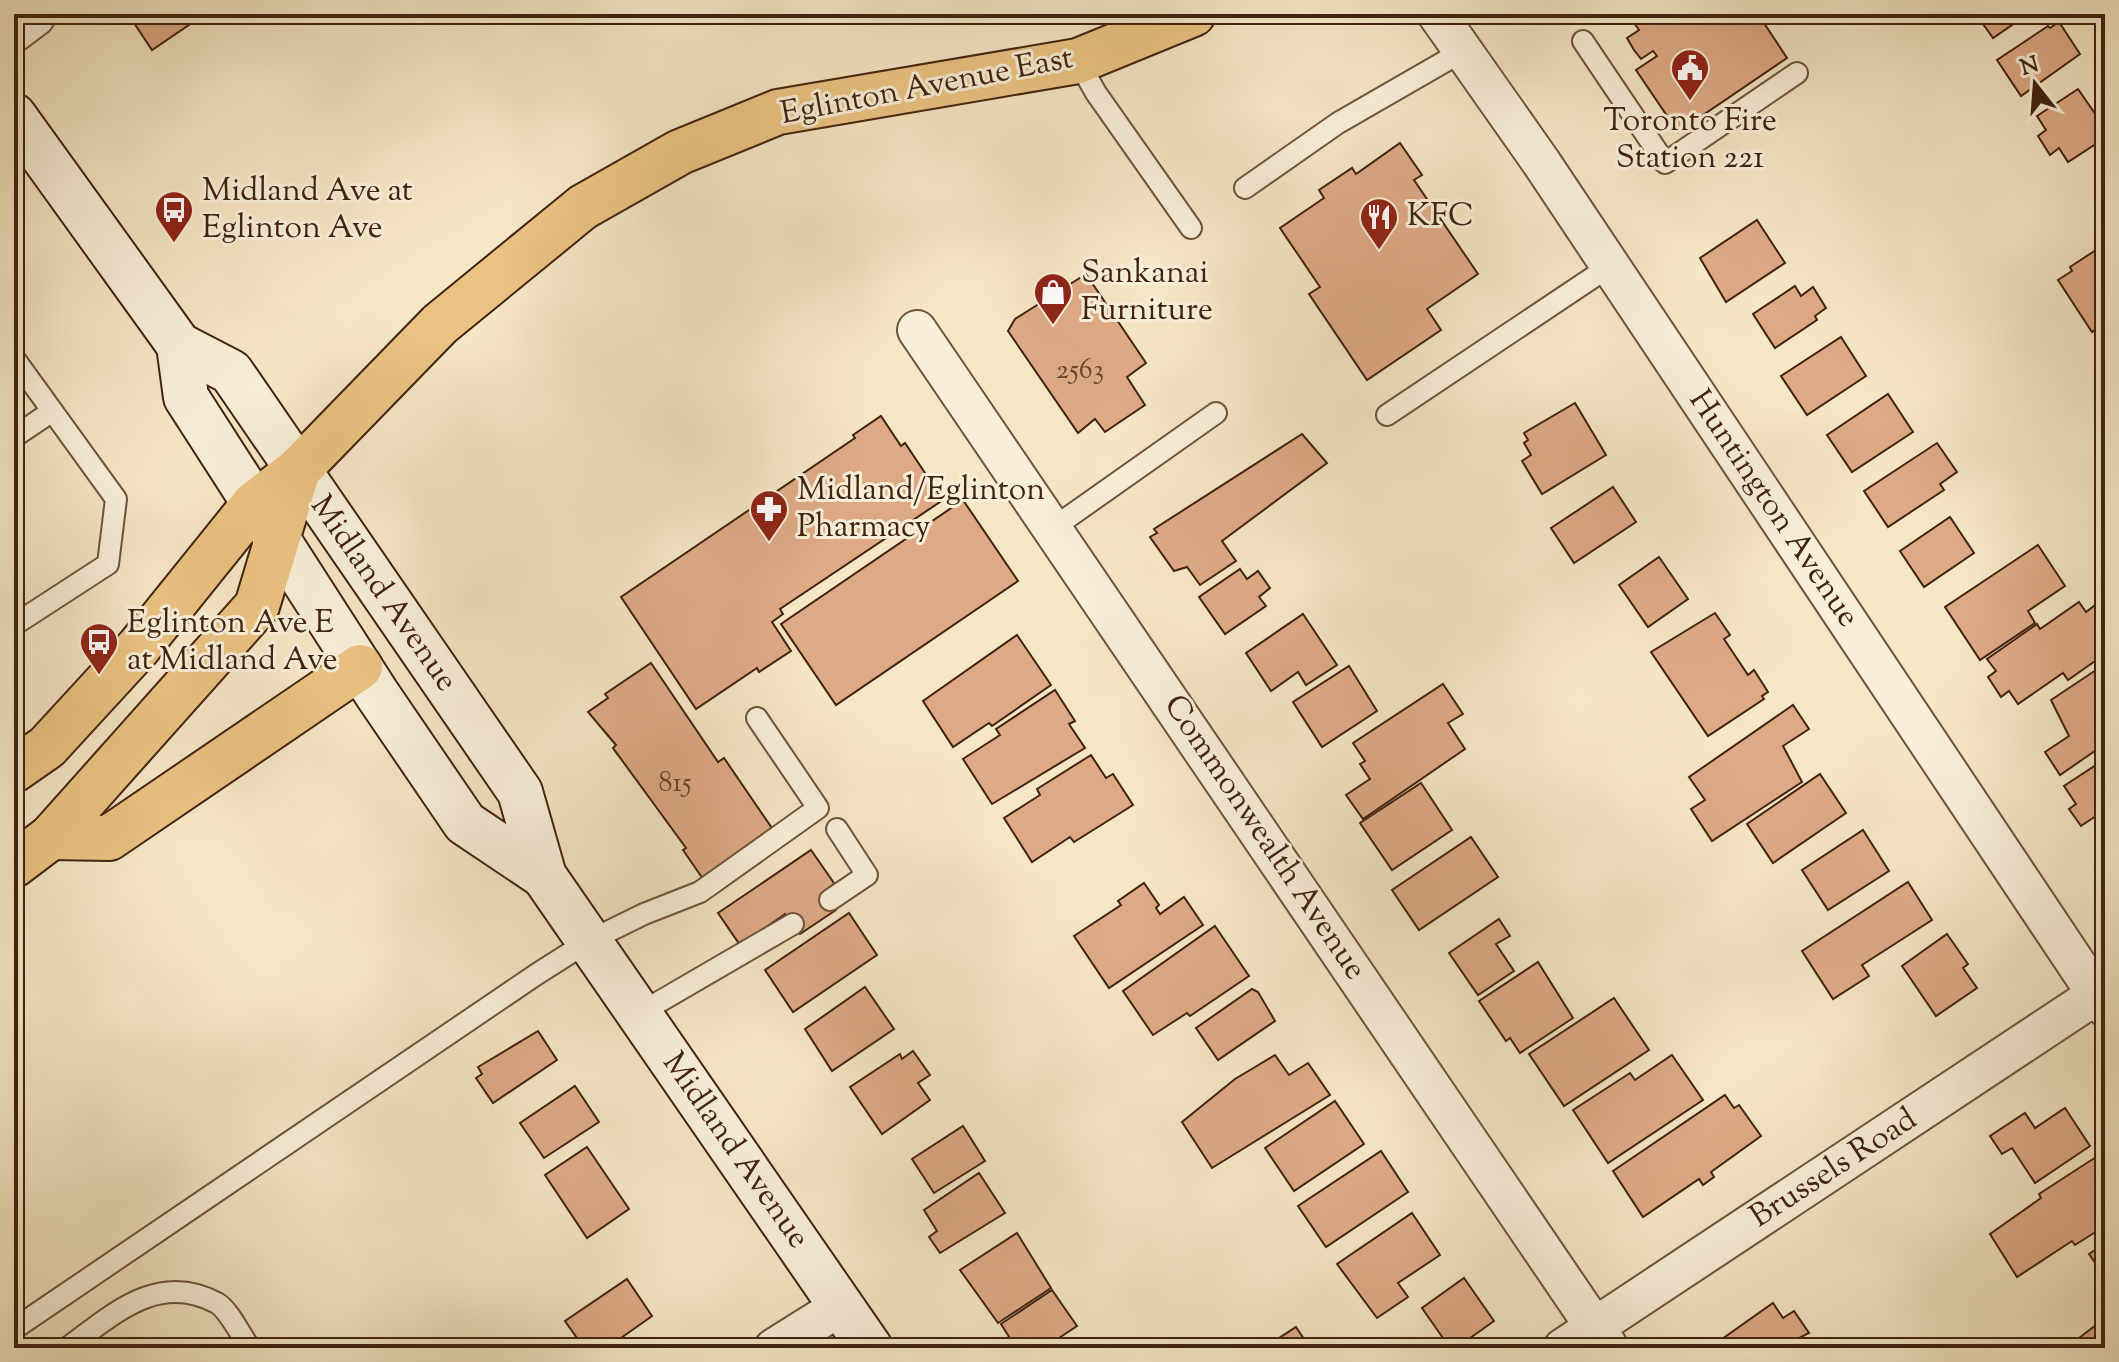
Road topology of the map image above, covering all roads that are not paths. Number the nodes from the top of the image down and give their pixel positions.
1 (47, 14) edge
2 (1437, 14) edge
3 (1176, 17) edge
4 (1583, 41) dead end
5 (14, 44) edge
6 (1463, 51) junction
7 (1078, 61) junction
8 (1797, 73) dead end
9 (14, 116) edge
10 (1245, 188) dead end
11 (1191, 228) dead end
12 (1610, 266) junction
13 (917, 330) dead end
14 (179, 345) junction
15 (14, 358) edge
16 (51, 412) junction
17 (1216, 413) dead end
18 (1387, 415) dead end
19 (14, 437) edge
20 (298, 470) junction
21 (266, 522) junction
22 (1053, 528) junction
23 (14, 625) edge
24 (360, 667) junction
25 (757, 718) dead end
26 (14, 770) edge
27 (837, 829) dead end
28 (51, 837) junction
29 (14, 865) edge
30 (544, 876) junction
31 (830, 900) dead end
32 (793, 924) dead end
33 (589, 941) junction
34 (2102, 997) edge
35 (640, 1013) junction
36 (841, 1306) junction
37 (14, 1329) edge
38 (1602, 1337) edge
39 (67, 1348) edge
40 (250, 1348) edge
41 (774, 1348) edge
42 (870, 1348) edge
43 (1563, 1348) edge

1 - 5 lane
2 - 6 street, Huntington Avenue
3 - 7 main road, Eglinton Avenue East
4 - 8 lane
6 - 10 lane
6 - 12 street, Huntington Avenue
7 - 11 lane
7 - 20 main road, Eglinton Avenue East
9 - 14 main road, Midland Avenue
12 - 18 lane
12 - 34 street, Huntington Avenue
13 - 22 street, Commonwealth Avenue
14 - 20 main road, Midland Avenue
14 - 21 main road, Midland Avenue
15 - 16 lane
16 - 19 lane
16 - 23 lane
17 - 22 lane
20 - 21 main road, Eglinton Avenue East
20 - 30 main road, Midland Avenue
21 - 24 main road, Midland Avenue
21 - 26 main road, Eglinton Avenue East
21 - 28 main road, Eglinton Avenue East
22 - 38 street, Commonwealth Avenue
24 - 28 main road
24 - 30 main road, Midland Avenue
25 - 33 lane
27 - 31 lane
28 - 29 main road, Eglinton Avenue East
30 - 33 main road, Midland Avenue
32 - 35 lane
33 - 35 main road, Midland Avenue
33 - 37 lane
34 - 38 street, Brussels Road
35 - 36 main road, Midland Avenue
36 - 41 street
36 - 42 main road, Midland Avenue
38 - 43 street, Brussels Road
39 - 40 lane

